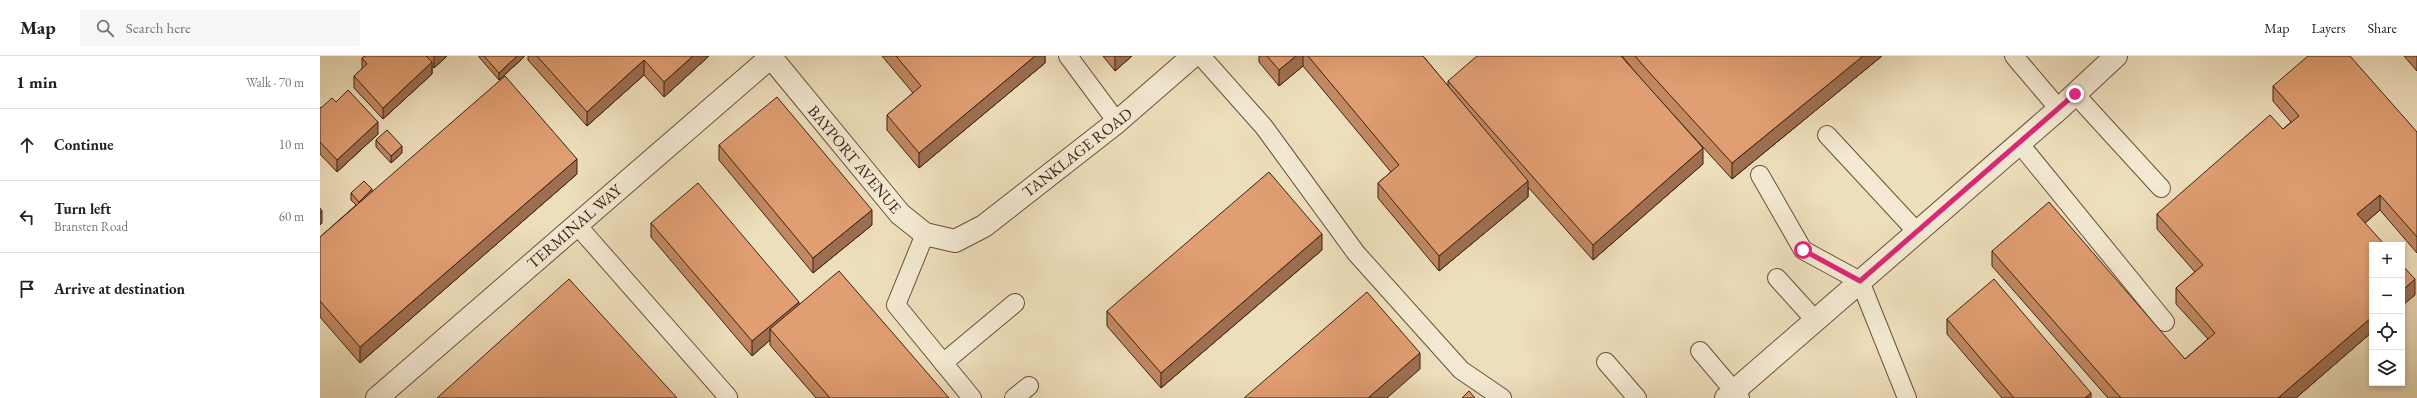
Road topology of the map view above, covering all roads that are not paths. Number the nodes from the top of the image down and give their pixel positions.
1 (771, 56) edge
2 (1068, 56) edge
3 (1193, 56) edge
4 (1201, 56) edge
5 (2014, 56) edge
6 (2116, 56) edge
7 (2067, 101) junction
8 (1117, 122) junction
9 (1827, 135) dead end
10 (2019, 143) junction
11 (1760, 175) dead end
12 (2161, 188) dead end
13 (576, 224) junction
14 (1917, 232) junction
15 (926, 234) junction
16 (955, 241) joint
17 (1777, 278) dead end
18 (1860, 281) junction
19 (1015, 303) dead end
20 (1815, 320) junction
21 (2165, 322) dead end
22 (1700, 351) dead end
23 (1606, 362) dead end
24 (943, 363) junction
25 (1028, 386) dead end
26 (1733, 396) edge
27 (728, 397) dead end
28 (377, 398) edge
29 (972, 398) edge
30 (1014, 398) edge
31 (1502, 398) edge
32 (1637, 398) edge
33 (1907, 398) edge

1 - 13 street, TERMINAL WAY
1 - 15 street, BAYPORT AVENUE
2 - 8 lane
3 - 8 street, TANKLAGE ROAD
4 - 31 lane
5 - 7 lane
6 - 7 street
7 - 10 street
7 - 12 lane
8 - 16 street, TANKLAGE ROAD
9 - 14 lane
10 - 14 street
10 - 21 lane
11 - 18 lane
13 - 27 lane
13 - 28 street, TERMINAL WAY
14 - 18 street
15 - 16 street, BAYPORT AVENUE
15 - 24 lane
17 - 20 lane
18 - 20 street
18 - 33 lane
19 - 24 lane
20 - 26 street
22 - 26 lane
23 - 32 lane
24 - 29 lane
25 - 30 lane

